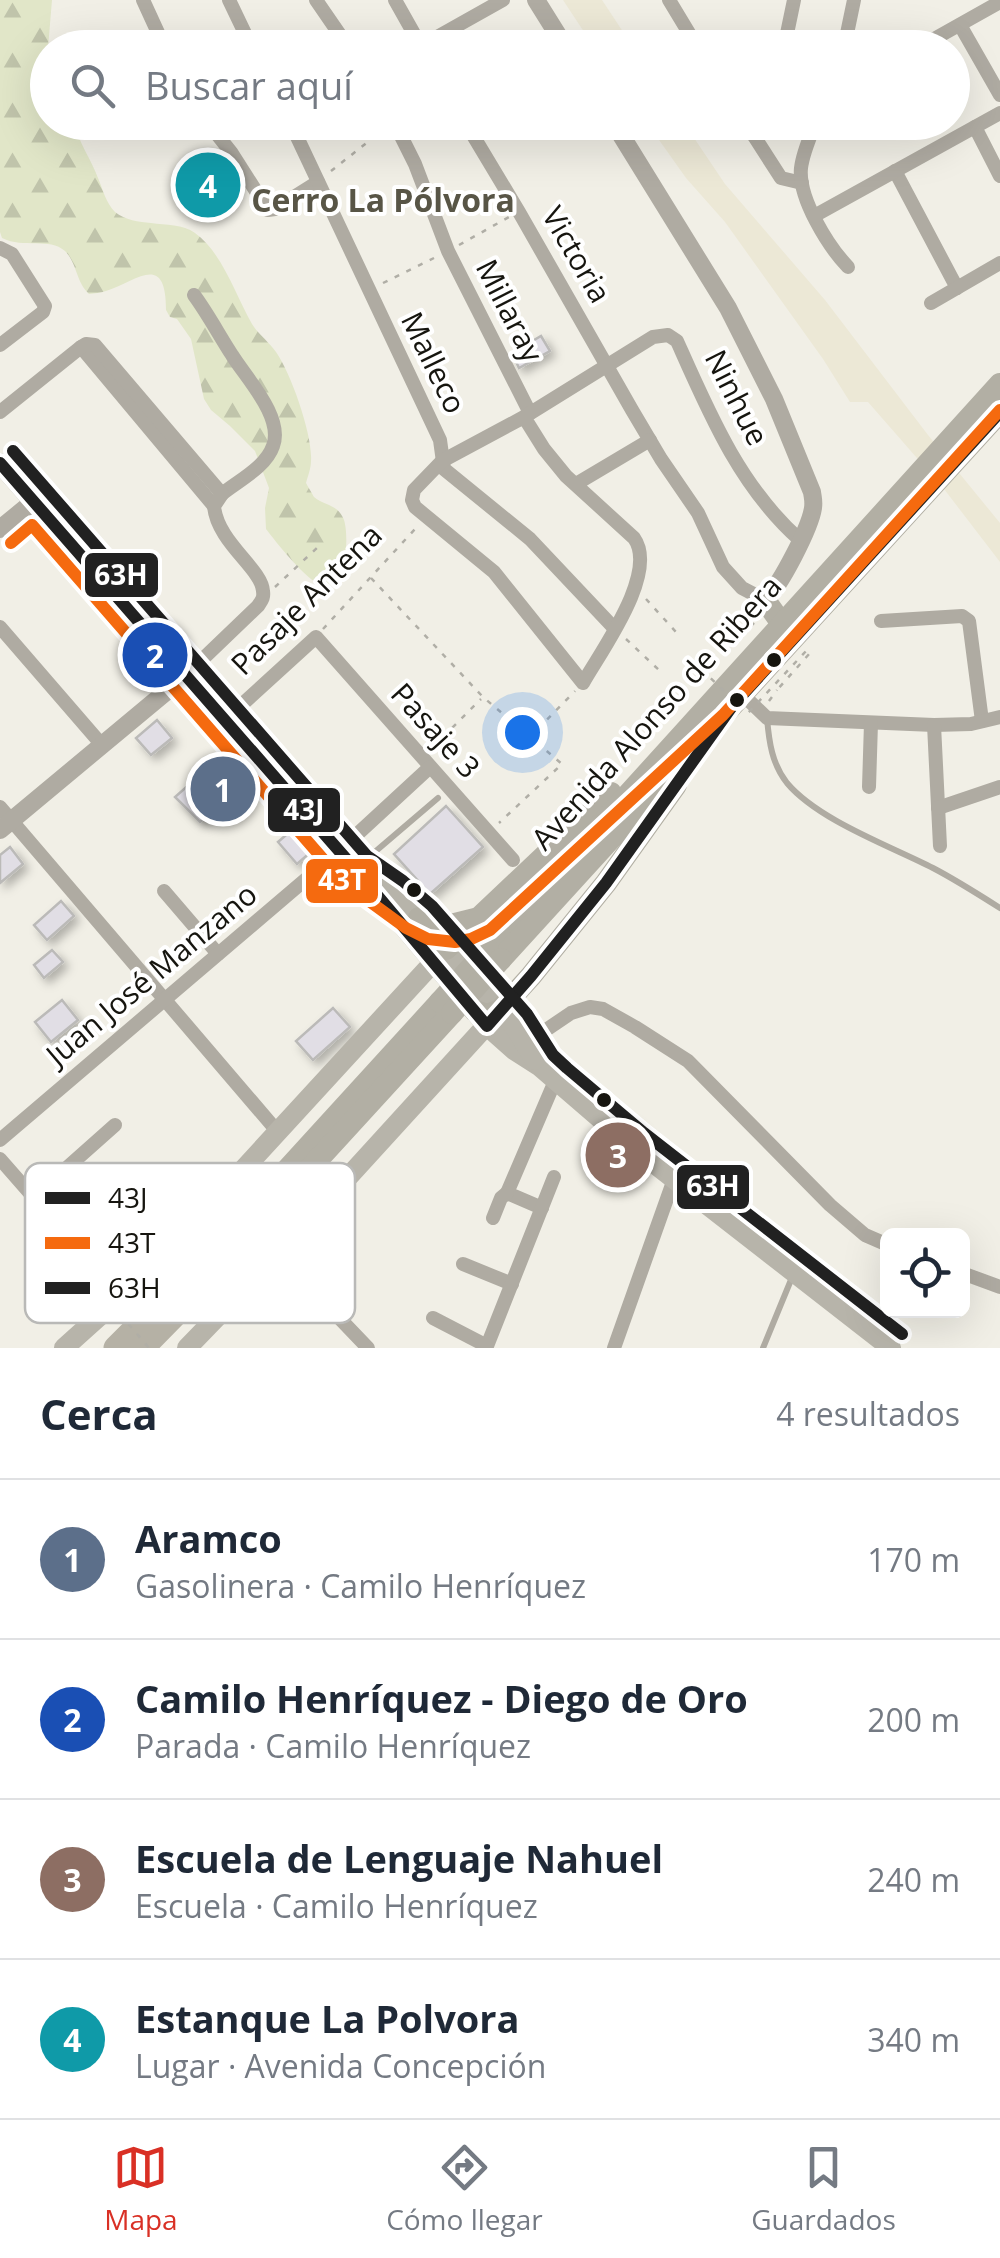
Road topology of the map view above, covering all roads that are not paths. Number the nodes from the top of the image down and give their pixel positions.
1 (143, 0) edge
2 (229, 0) edge
3 (316, 0) edge
4 (396, 0) edge
5 (504, 0) edge
6 (536, 0) edge
7 (669, 0) edge
8 (780, 0) edge
9 (794, 0) edge
10 (854, 0) edge
11 (1000, 2) edge
12 (790, 17) junction
13 (960, 25) junction
14 (157, 30) edge
15 (243, 30) edge
16 (337, 30) edge
17 (412, 30) edge
18 (451, 30) edge
19 (555, 30) edge
20 (687, 30) edge
21 (787, 30) edge
22 (848, 30) edge
23 (951, 30) edge
24 (963, 30) edge
25 (970, 42) edge
26 (1000, 95) edge
27 (1000, 113) edge
28 (975, 127) junction
29 (970, 130) edge
30 (221, 140) edge
31 (298, 140) edge
32 (403, 140) edge
33 (476, 140) edge
34 (624, 140) edge
35 (761, 140) edge
36 (809, 140) edge
37 (951, 140) edge
38 (895, 171) junction
39 (1000, 176) edge
40 (318, 182) junction
41 (802, 183) junction
42 (814, 216) junction
43 (0, 248) edge
44 (1000, 262) edge
45 (848, 266) dead end
46 (957, 288) junction
47 (194, 294) dead end
48 (931, 303) dead end
49 (0, 344) edge
50 (607, 364) junction
51 (1000, 384) edge
52 (0, 412) edge
53 (1000, 412) edge
54 (527, 415) junction
55 (650, 440) junction
56 (953, 449) junction
57 (442, 460) junction
58 (0, 462) edge
59 (576, 484) junction
60 (912, 495) junction
61 (34, 500) junction
62 (218, 500) junction
63 (0, 528) edge
64 (800, 540) junction
65 (765, 600) junction
66 (881, 620) dead end
67 (782, 624) junction
68 (0, 626) edge
69 (614, 628) junction
70 (316, 637) joint
71 (185, 676) junction
72 (728, 701) junction
73 (765, 713) junction
74 (1000, 717) edge
75 (224, 720) junction
76 (982, 721) junction
77 (871, 722) junction
78 (934, 725) junction
79 (102, 745) junction
80 (239, 751) junction
81 (426, 763) junction
82 (259, 774) junction
83 (869, 786) dead end
84 (1000, 787) edge
85 (208, 788) dead end
86 (438, 798) dead end
87 (218, 800) dead end
88 (938, 808) junction
89 (4, 819) edge
90 (940, 846) dead end
91 (339, 851) junction
92 (514, 860) dead end
93 (356, 869) junction
94 (164, 891) dead end
95 (1000, 908) edge
96 (478, 917) junction
97 (415, 927) junction
98 (218, 954) junction
99 (446, 958) junction
100 (407, 990) junction
101 (165, 1000) junction
102 (471, 1013) junction
103 (540, 1034) dead end
104 (555, 1081) junction
105 (115, 1125) dead end
106 (278, 1131) junction
107 (0, 1140) edge
108 (0, 1158) edge
109 (72, 1163) edge
110 (249, 1163) edge
111 (309, 1163) edge
112 (324, 1163) edge
113 (351, 1163) edge
114 (554, 1177) dead end
115 (674, 1179) junction
116 (25, 1187) edge
117 (507, 1192) junction
118 (542, 1208) junction
119 (493, 1218) dead end
120 (880, 1242) edge
121 (463, 1264) dead end
122 (794, 1272) junction
123 (970, 1276) edge
124 (512, 1284) junction
125 (1000, 1288) edge
126 (433, 1318) dead end
127 (97, 1323) edge
128 (139, 1323) edge
129 (141, 1323) edge
130 (167, 1323) edge
131 (211, 1323) edge
132 (344, 1323) edge
133 (478, 1344) edge
134 (64, 1348) edge
135 (105, 1348) edge
136 (116, 1348) edge
137 (142, 1348) edge
138 (187, 1348) edge
139 (368, 1348) edge
140 (614, 1348) edge
141 (763, 1348) edge
142 (891, 1348) edge

1 - 14 street
2 - 15 street
3 - 16 street
4 - 17 street
5 - 18 street
6 - 19 street
7 - 20 street
8 - 12 street
9 - 12 street
10 - 22 street
11 - 13 street
12 - 21 street
13 - 23 street
13 - 24 street
25 - 26 street
27 - 28 street
28 - 29 street
28 - 39 street
30 - 40 street
31 - 40 street, Malleco
32 - 54 street, Millaray
33 - 50 street, Victoria
34 - 64 street
35 - 41 street
36 - 41 street
37 - 38 street
38 - 42 street
38 - 46 street
40 - 57 street, Malleco
41 - 42 street
42 - 45 street
43 - 49 street
44 - 46 street
46 - 48 street
47 - 62 street
50 - 54 street
50 - 55 street, Victoria
50 - 64 street, Ninhue
51 - 56 highway, Avenida Alonso de Ribera
52 - 62 street
53 - 56 highway, Avenida Alonso de Ribera
54 - 57 street
54 - 59 street, Millaray
55 - 59 street
55 - 65 street, Victoria
56 - 60 highway, Avenida Alonso de Ribera
57 - 69 street, Malleco
57 - 69 street
58 - 61 main road
59 - 69 street, Millaray
60 - 67 highway, Avenida Alonso de Ribera
60 - 72 highway, Avenida Alonso de Ribera
61 - 63 street
61 - 71 main road
62 - 71 street
64 - 65 street
65 - 67 highway
66 - 76 street
67 - 72 highway, Avenida Alonso de Ribera
68 - 79 street
70 - 75 street, Pasaje Antena
70 - 81 street, Pasaje 3
71 - 75 main road
71 - 79 street
72 - 73 street
72 - 96 highway
72 - 102 highway, Avenida Alonso de Ribera, bridge
72 - 102 highway
73 - 77 street
73 - 95 lane
74 - 76 street
75 - 80 main road
76 - 78 street
77 - 78 street
77 - 83 street
78 - 88 street
79 - 89 street
80 - 82 main road
80 - 85 lane
81 - 91 street, Juan José Manzano
81 - 92 street, Pasaje 3
82 - 87 lane
82 - 91 main road
84 - 88 street
86 - 93 lane
88 - 90 street
89 - 101 street
91 - 93 main road
91 - 98 street, Juan José Manzano
93 - 97 main road
94 - 98 street
96 - 97 highway
96 - 99 highway
97 - 99 main road
97 - 100 main road
98 - 101 street, Juan José Manzano
99 - 100 main road
99 - 102 main road
100 - 106 main road
101 - 106 street
101 - 107 street, Juan José Manzano
102 - 104 main road
102 - 111 highway, Avenida Alonso de Ribera
102 - 112 highway, Avenida Alonso de Ribera
102 - 113 main road
103 - 120 street
104 - 115 main road
104 - 117 street
105 - 109 street
106 - 110 main road
108 - 116 street
114 - 118 street
115 - 122 main road
115 - 140 street
117 - 118 street
117 - 119 street
118 - 124 street
121 - 124 street
122 - 141 lane
122 - 142 main road
123 - 125 street
124 - 133 street
126 - 133 street
127 - 134 main road
128 - 135 highway
129 - 136 highway, Avenida Alonso de Ribera
130 - 137 highway, Avenida Alonso de Ribera
131 - 138 main road
132 - 139 street

